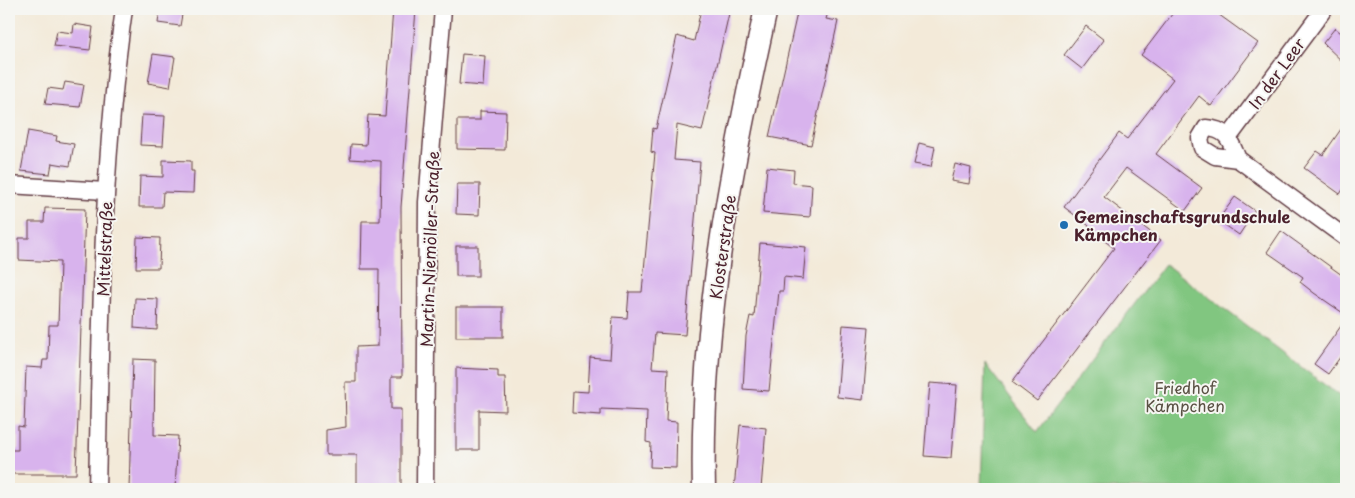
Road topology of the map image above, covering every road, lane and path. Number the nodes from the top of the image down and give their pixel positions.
1 (124, 9) edge
2 (443, 9) edge
3 (766, 9) edge
4 (1324, 9) edge
5 (1229, 137) junction
6 (1238, 159) junction
7 (9, 185) edge
8 (105, 191) junction
9 (1346, 238) edge
10 (97, 489) edge
11 (425, 489) edge
12 (704, 489) edge

1 - 8 street, Mittelstraße
2 - 11 street, Martin-Niemöller-Straße
3 - 12 main road, Klosterstraße
4 - 5 street, In der Leer
5 - 6 street
5 - 6 street
6 - 9 street
7 - 8 street
8 - 10 street, Mittelstraße

